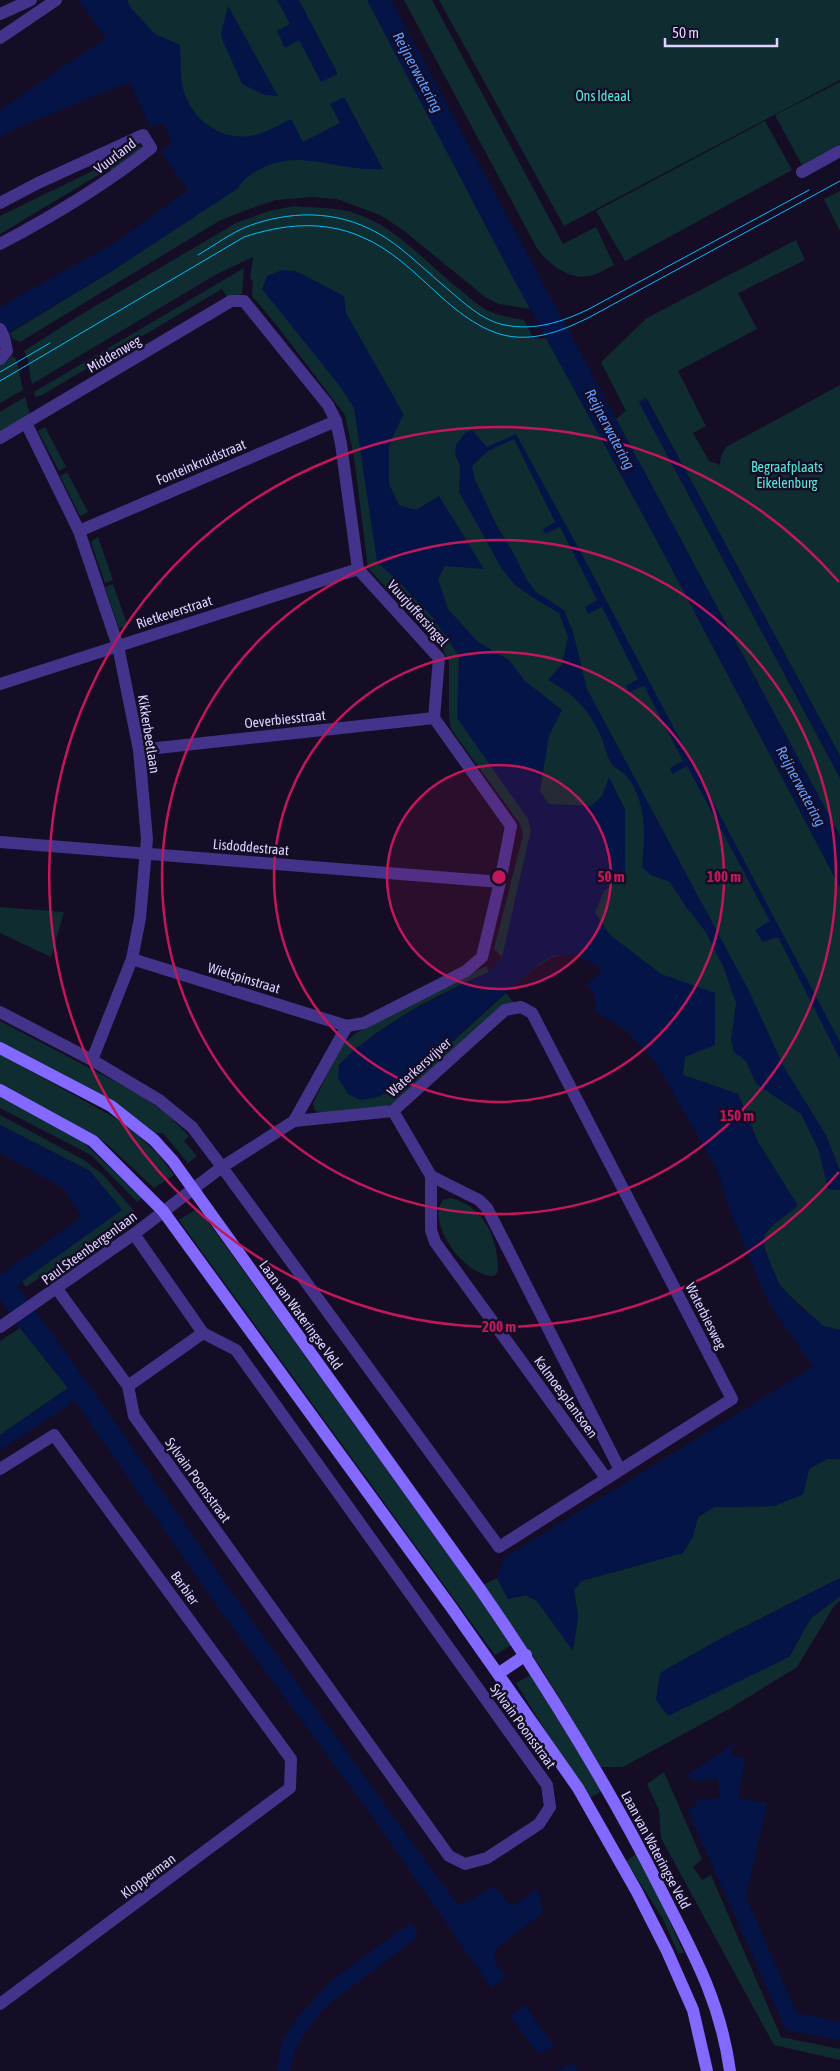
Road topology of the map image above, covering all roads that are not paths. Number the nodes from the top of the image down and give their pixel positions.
1 (32, 0) edge
2 (56, 0) edge
3 (0, 14) edge
4 (0, 38) edge
5 (840, 151) edge
6 (802, 172) dead end
7 (0, 203) edge
8 (0, 244) edge
9 (2, 333) edge
10 (3, 355) edge
11 (336, 421) junction
12 (26, 422) junction
13 (0, 438) edge
14 (80, 531) junction
15 (358, 569) junction
16 (118, 646) junction
17 (0, 684) edge
18 (434, 718) junction
19 (139, 750) junction
20 (0, 842) edge
21 (147, 854) junction
22 (500, 882) junction
23 (132, 959) junction
24 (521, 1007) joint
25 (0, 1012) edge
26 (347, 1026) junction
27 (0, 1048) edge
28 (92, 1060) junction
29 (0, 1090) edge
30 (393, 1111) junction
31 (294, 1120) junction
32 (222, 1166) junction
33 (431, 1176) junction
34 (192, 1188) junction
35 (163, 1211) junction
36 (134, 1234) junction
37 (57, 1289) junction
38 (3, 1326) edge
39 (203, 1333) junction
40 (128, 1386) junction
41 (0, 1469) edge
42 (620, 1470) junction
43 (606, 1478) junction
44 (498, 1547) joint
45 (526, 1655) junction
46 (499, 1673) junction
47 (291, 1759) joint
48 (0, 2004) edge
49 (707, 2071) edge
50 (730, 2071) edge

1 - 3 street
2 - 4 street
5 - 6 street
7 - 8 street, Vuurland
9 - 10 street
11 - 12 street, Middenweg
11 - 14 street, Fonteinkruidstraat
11 - 15 street
12 - 13 street, Middenweg
12 - 14 street, Kikkerbeetlaan
14 - 16 street, Kikkerbeetlaan
15 - 16 street, Rietkeverstraat
15 - 18 street, Vuurjuffersingel
16 - 17 street, Rietkeverstraat
16 - 19 street, Kikkerbeetlaan
18 - 19 street, Oeverbiesstraat
18 - 22 street
19 - 21 street, Kikkerbeetlaan
20 - 21 street, Lisdoddestraat
21 - 22 street, Lisdoddestraat
21 - 23 street, Kikkerbeetlaan
22 - 26 street
23 - 26 street, Wielspinstraat
23 - 28 street, Kikkerbeetlaan
24 - 30 street, Waterkersvijver
24 - 42 street, Waterbiesweg
25 - 28 street, Laan van Wateringse Veld
26 - 31 street, Waterkersvijver
27 - 34 street, Laan van Wateringse Veld
28 - 32 street, Laan van Wateringse Veld
29 - 35 street
30 - 31 street, Waterkersvijver
30 - 33 street
31 - 32 street, Waterkersvijver
32 - 34 street, Waterkersvijver
32 - 44 street, Laan van Wateringse Veld
33 - 42 street, Kalmoesplantsoen
33 - 43 street, Kalmoesplantsoen
34 - 35 street, Paul Steenbergenlaan
34 - 45 street, Laan van Wateringse Veld
35 - 36 street, Paul Steenbergenlaan
35 - 46 street
36 - 37 street, Paul Steenbergenlaan
36 - 39 street, Sylvain Poonsstraat
37 - 38 street, Paul Steenbergenlaan
37 - 40 street, Sylvain Poonsstraat
39 - 40 street
39 - 40 street, Sylvain Poonsstraat
41 - 47 street, Barbier
42 - 43 street, Waterbiesweg
43 - 44 street, Waterbiesweg
45 - 46 street
45 - 50 street, Laan van Wateringse Veld
46 - 49 street
47 - 48 street, Klopperman

